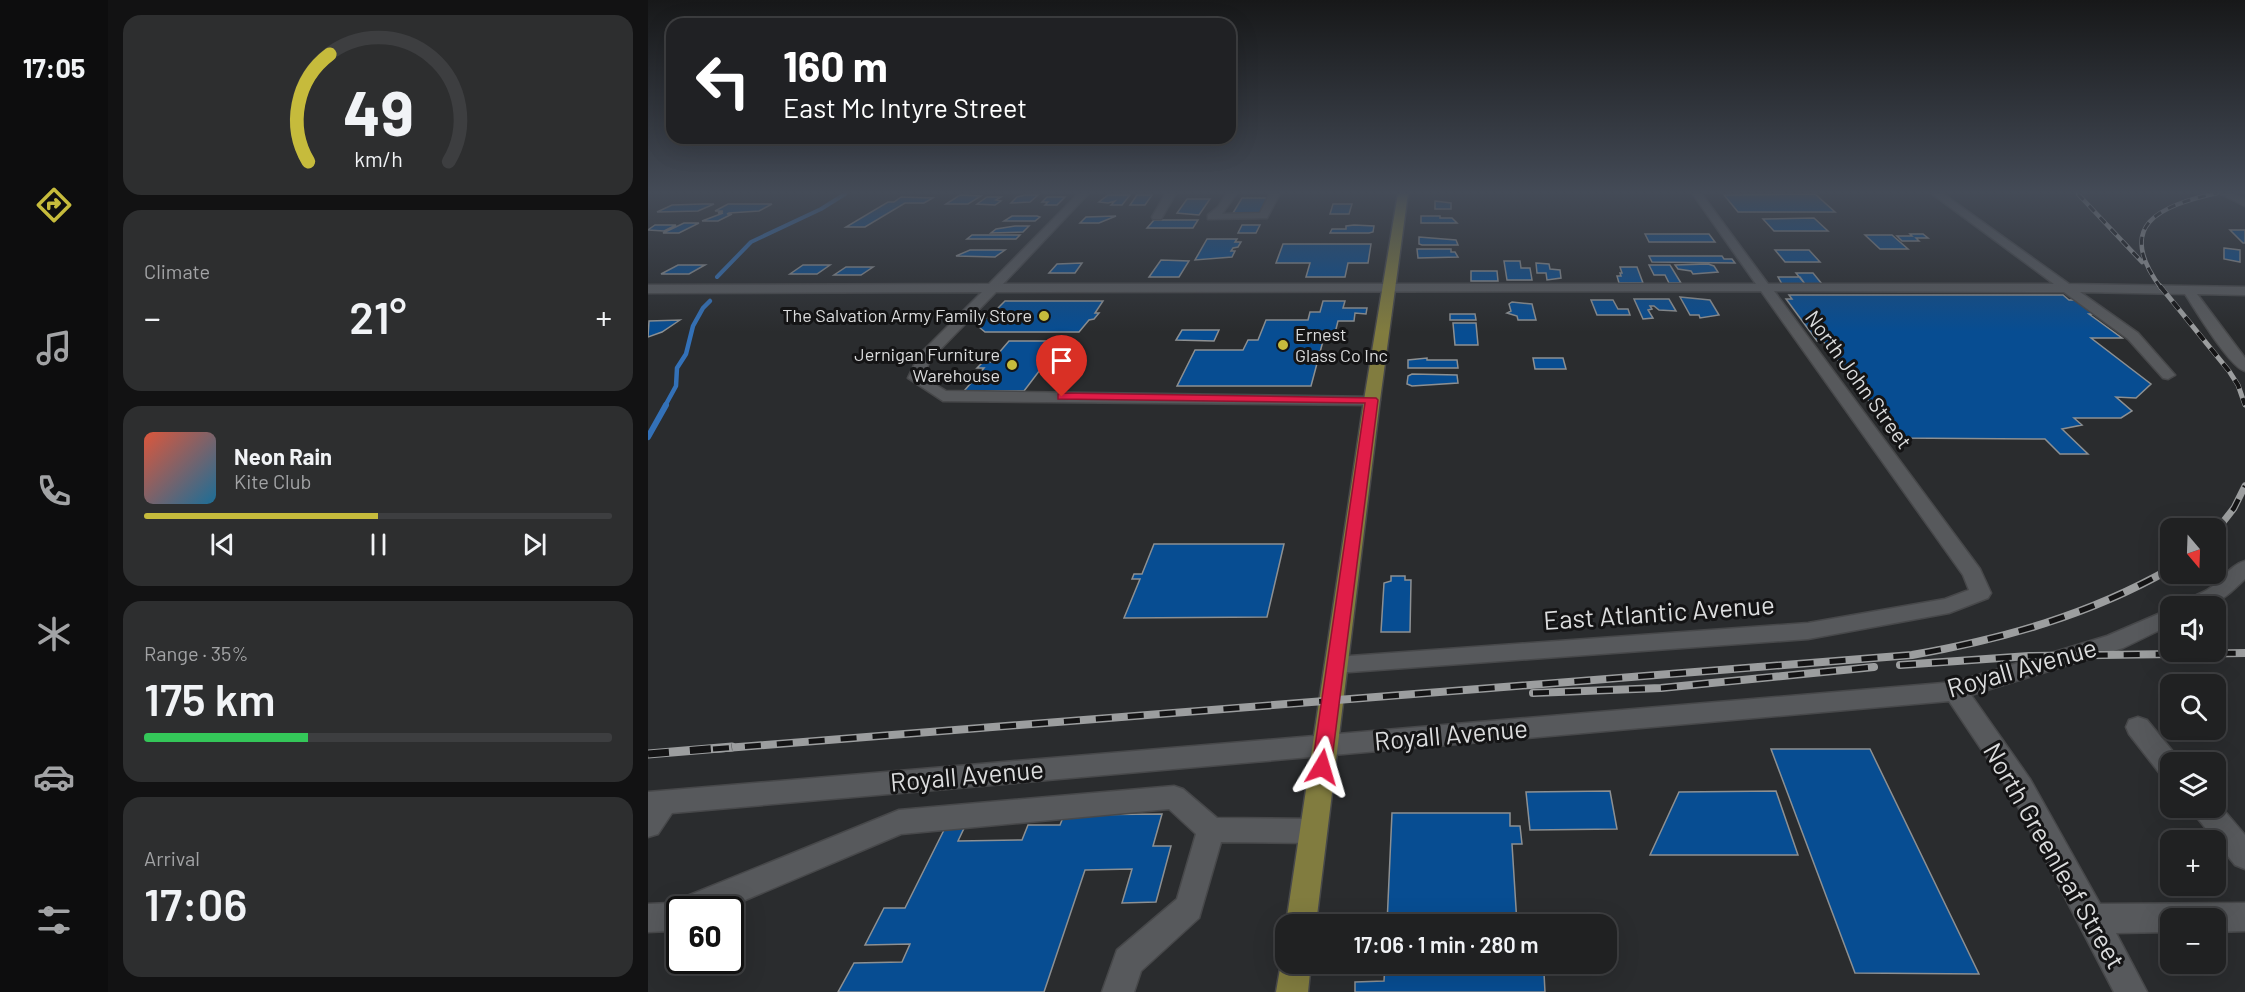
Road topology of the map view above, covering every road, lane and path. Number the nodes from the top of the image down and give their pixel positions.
1 (1042, 239) edge
2 (1396, 239) edge
3 (1728, 239) edge
4 (2000, 239) edge
5 (1389, 287) junction
6 (2070, 288) junction
7 (654, 289) edge
8 (993, 289) junction
9 (1764, 289) junction
10 (2189, 291) junction
11 (2245, 291) edge
12 (648, 296) edge
13 (2245, 366) edge
14 (2168, 375) dead end
15 (1372, 400) junction
16 (2245, 568) edge
17 (1981, 594) joint
18 (2214, 596) edge
19 (2160, 621) edge
20 (1336, 665) junction
21 (1956, 691) junction
22 (2138, 727) dead end
23 (1325, 746) junction
24 (2160, 754) edge
25 (657, 803) edge
26 (2213, 818) edge
27 (648, 825) edge
28 (1211, 830) junction
29 (1313, 831) junction
30 (2245, 856) edge
31 (721, 896) edge
32 (1302, 914) edge
33 (666, 917) edge
34 (2245, 917) edge
35 (648, 918) edge
36 (2092, 919) junction
37 (1294, 974) edge
38 (1118, 992) edge
39 (1292, 992) edge
40 (2131, 992) edge

1 - 8 street
2 - 5 main road
3 - 9 street, North John Street
4 - 6 street
5 - 8 street
5 - 9 street
5 - 15 main road
6 - 9 street
6 - 10 street
6 - 14 street
7 - 8 street
7 - 12 street
8 - 15 street
9 - 17 street, North John Street
10 - 11 street
10 - 13 street
15 - 20 main road
16 - 18 street
17 - 20 street, East Atlantic Avenue
19 - 21 street, Royall Avenue
20 - 23 main road
21 - 23 street, Royall Avenue
21 - 36 street, North Greenleaf Street
22 - 24 street
23 - 25 street, Royall Avenue
23 - 29 main road
25 - 27 street
26 - 30 street
28 - 29 street
28 - 31 street
28 - 38 street
29 - 32 main road
33 - 35 street
34 - 36 street
36 - 40 street, North Greenleaf Street
37 - 39 main road

